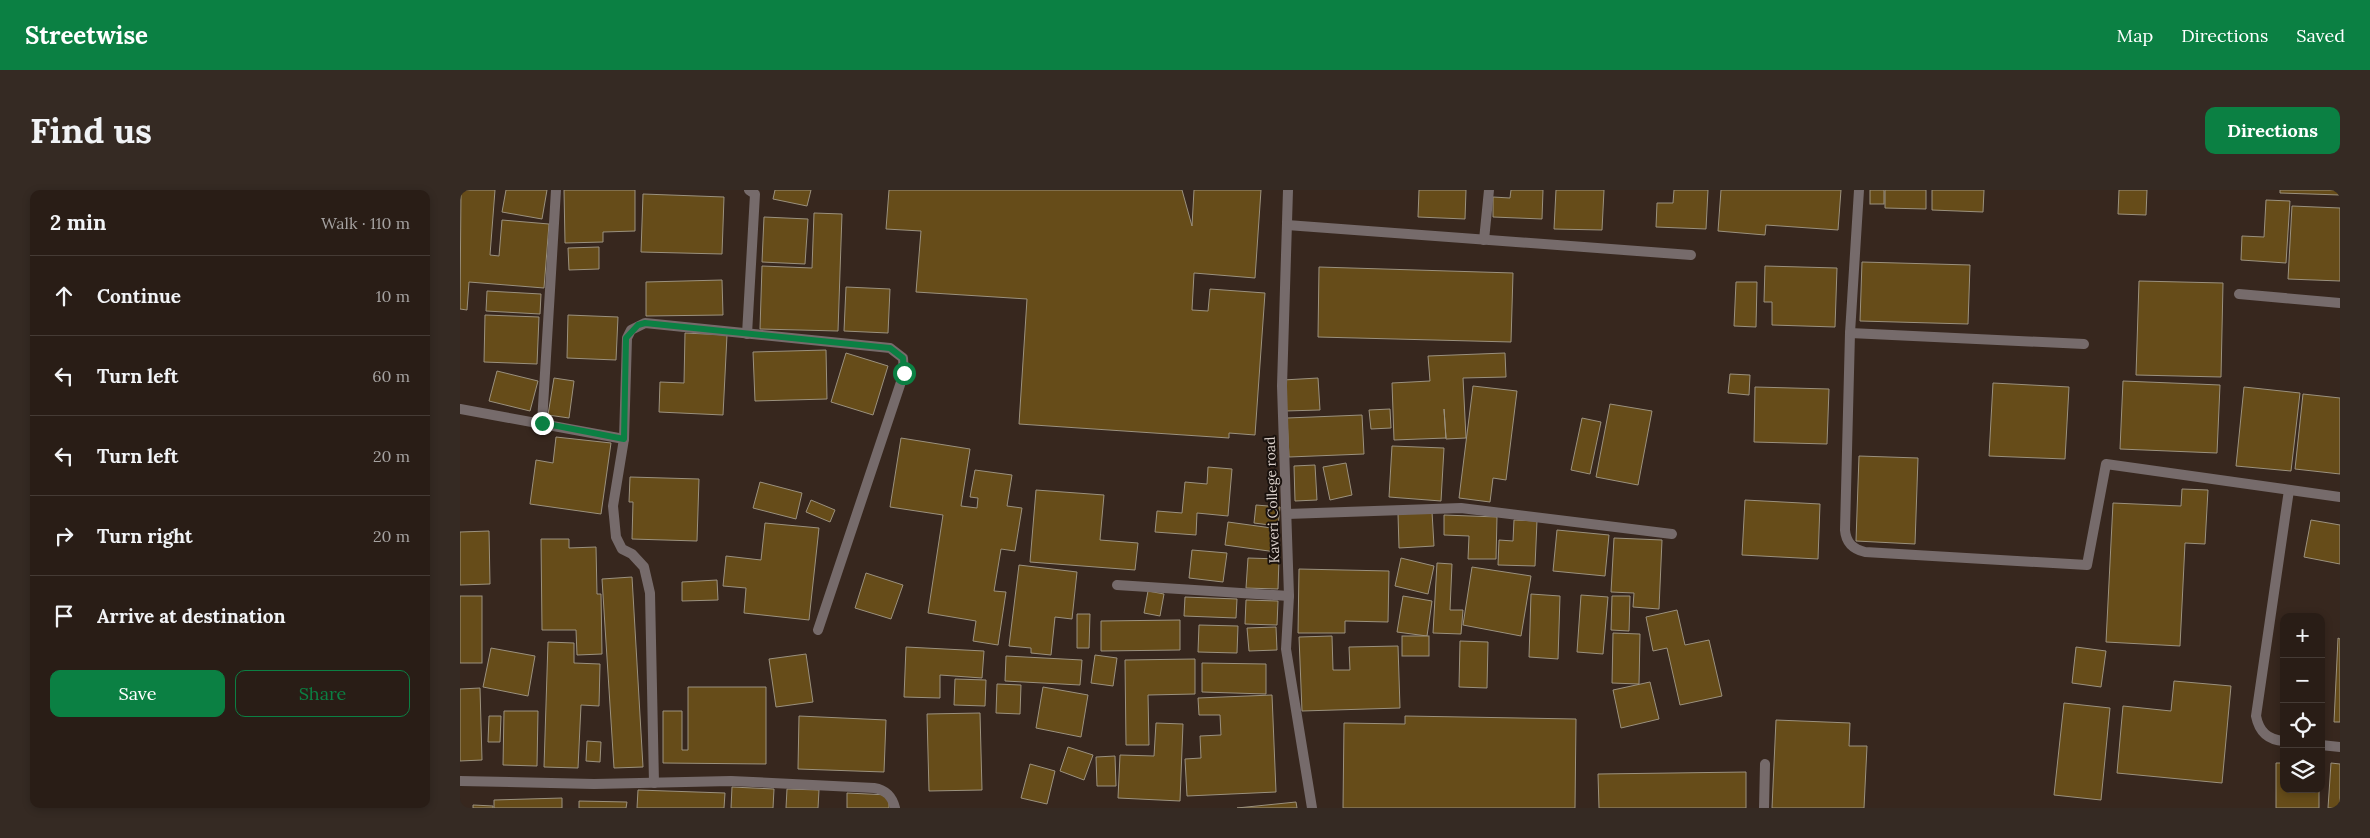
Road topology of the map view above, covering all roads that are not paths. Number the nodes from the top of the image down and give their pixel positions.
1 (556, 190) edge
2 (749, 190) edge
3 (1288, 190) edge
4 (1488, 190) edge
5 (1859, 190) edge
6 (1287, 226) junction
7 (1484, 240) junction
8 (1691, 255) dead end
9 (2239, 294) dead end
10 (2340, 303) edge
11 (1850, 333) junction
12 (747, 334) junction
13 (2084, 344) dead end
14 (460, 409) edge
15 (542, 423) junction
16 (624, 439) junction
17 (2289, 490) junction
18 (2340, 497) edge
19 (1287, 514) junction
20 (1672, 534) dead end
21 (1117, 585) dead end
22 (1289, 596) junction
23 (818, 630) dead end
24 (2280, 740) edge
25 (2325, 745) edge
26 (2340, 747) edge
27 (1765, 764) dead end
28 (460, 781) edge
29 (654, 783) junction
30 (895, 808) edge
31 (1312, 808) edge
32 (1764, 808) edge

1 - 15 street
2 - 12 street
3 - 6 street, Kaveri College road
4 - 7 street
5 - 11 street
6 - 7 street
6 - 19 street, Kaveri College road
7 - 8 street
9 - 10 street
11 - 13 street
11 - 17 street
12 - 16 street
12 - 23 street
14 - 15 street
15 - 16 street
16 - 29 street
17 - 18 street
17 - 24 street
19 - 20 street
19 - 22 street, Kaveri College road
21 - 22 street
22 - 31 street, Kaveri College road
25 - 26 street
27 - 32 street
28 - 29 street
29 - 30 street

